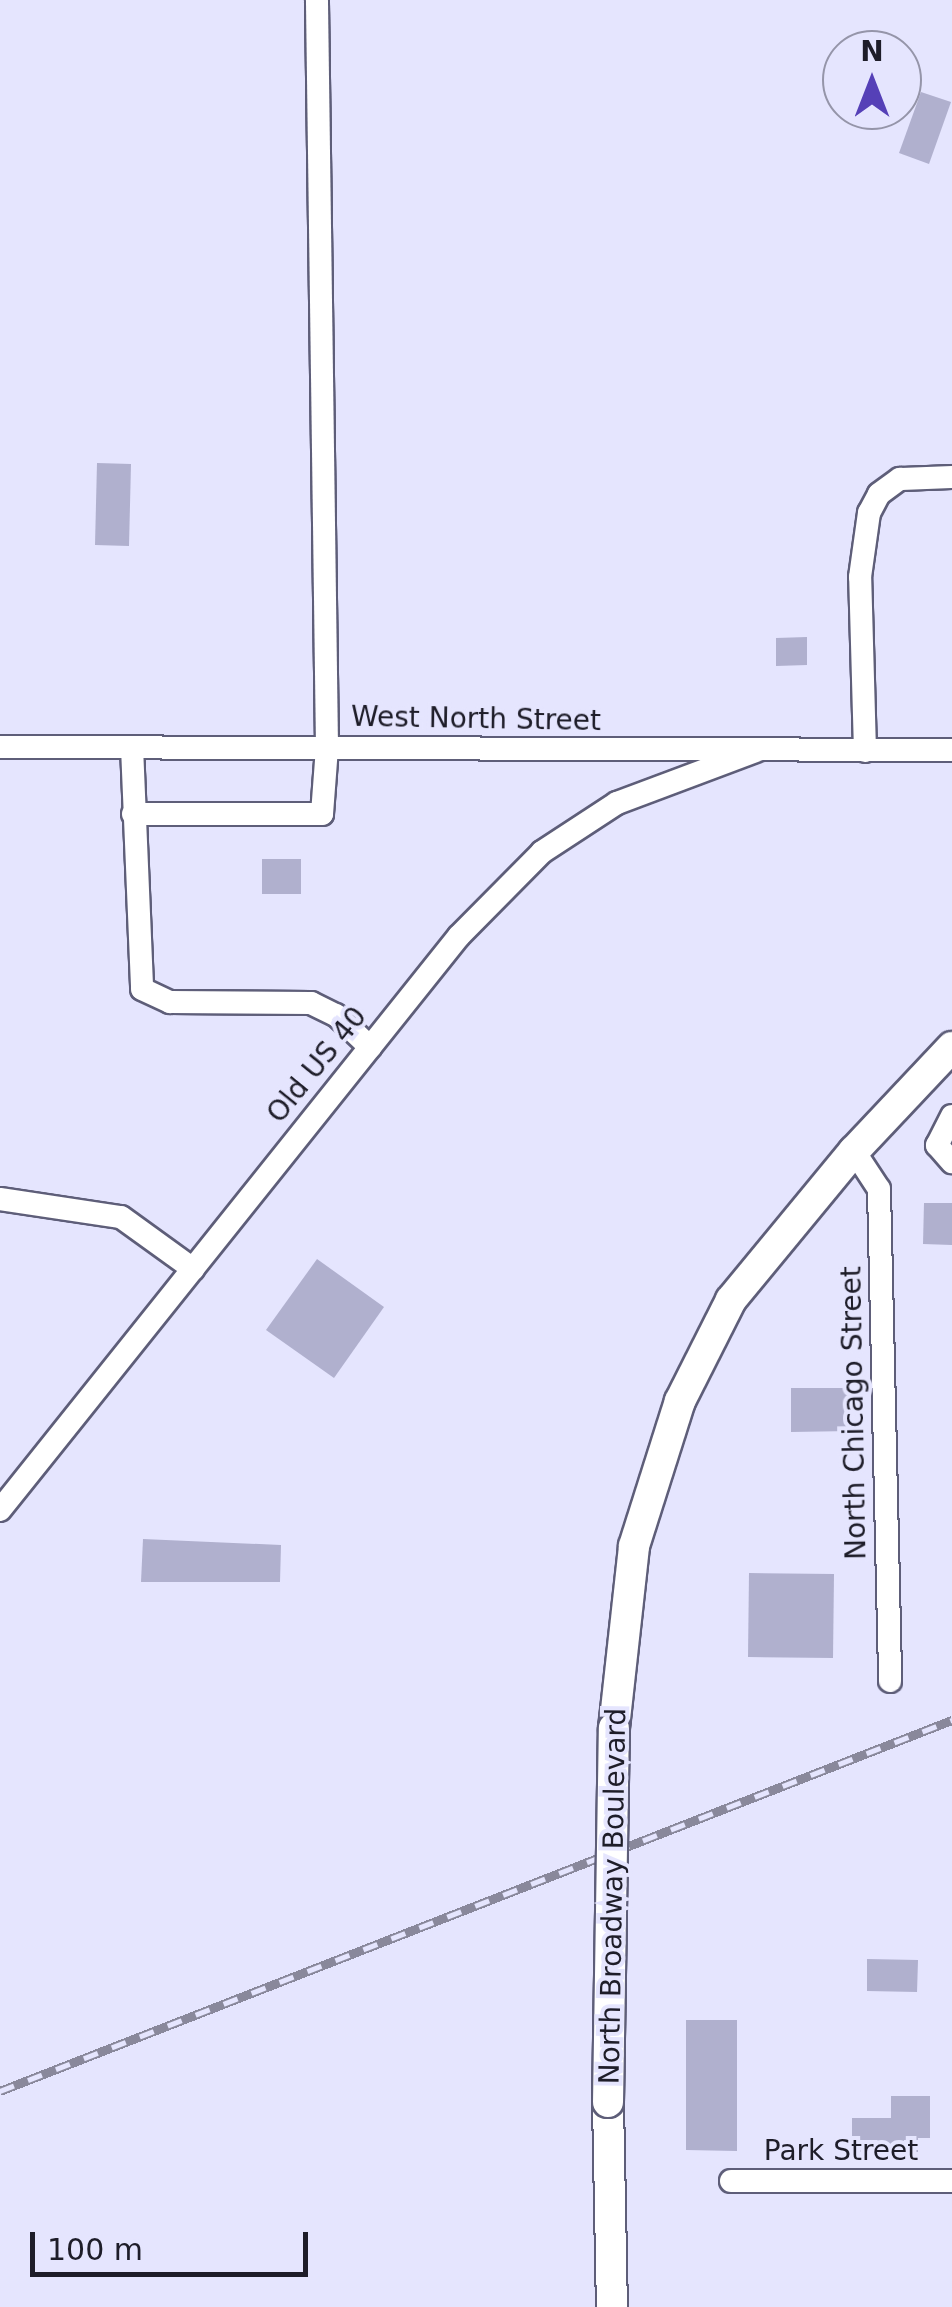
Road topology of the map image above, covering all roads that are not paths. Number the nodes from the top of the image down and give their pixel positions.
1 (317, 0) edge
2 (952, 477) edge
3 (0, 747) edge
4 (132, 748) junction
5 (327, 748) junction
6 (952, 750) edge
7 (865, 751) junction
8 (756, 752) junction
9 (133, 814) junction
10 (370, 1047) junction
11 (952, 1048) edge
12 (952, 1116) edge
13 (854, 1151) junction
14 (952, 1162) edge
15 (0, 1199) edge
16 (193, 1269) junction
17 (0, 1510) edge
18 (890, 1681) dead end
19 (731, 2181) dead end
20 (952, 2182) edge
21 (612, 2307) edge

1 - 5 street
2 - 7 street
3 - 4 street, West North Street
4 - 5 street, West North Street
4 - 9 street
5 - 8 street, West North Street
5 - 9 street
6 - 7 street, West North Street
7 - 8 street, West North Street
8 - 10 street, Old US 40
9 - 10 street
10 - 16 street, Old US 40
11 - 13 main road, North Broadway Boulevard
12 - 14 street
13 - 18 street, North Chicago Street
13 - 21 main road, North Broadway Boulevard, bridge
15 - 16 street
16 - 17 street, Old US 40
19 - 20 street, Park Street

